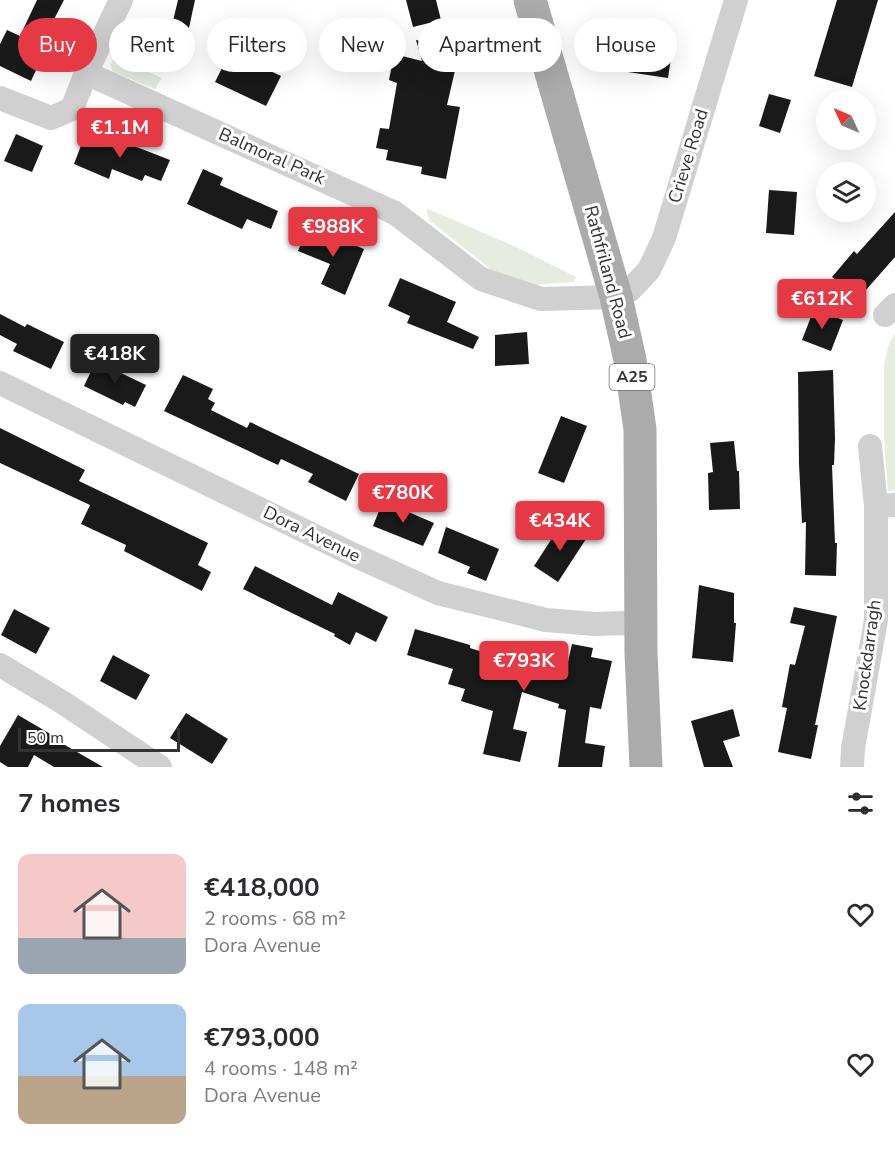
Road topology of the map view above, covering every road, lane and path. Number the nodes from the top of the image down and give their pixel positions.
1 (121, 0) edge
2 (530, 0) edge
3 (736, 0) edge
4 (86, 73) junction
5 (0, 98) edge
6 (616, 297) junction
7 (0, 383) edge
8 (870, 447) dead end
9 (886, 505) edge
10 (642, 626) junction
11 (0, 665) edge
12 (160, 767) edge
13 (646, 767) edge
14 (852, 767) edge

1 - 4 street
2 - 6 main road, Rathfriland Road / A25
3 - 6 street, Crieve Road
4 - 5 street
4 - 6 street, Balmoral Park
6 - 10 main road, Rathfriland Road / A25
7 - 10 street, Dora Avenue
8 - 9 street, Knockdarragh
9 - 14 street, Knockdarragh
10 - 13 main road, Rathfriland Road / A25
11 - 12 street

